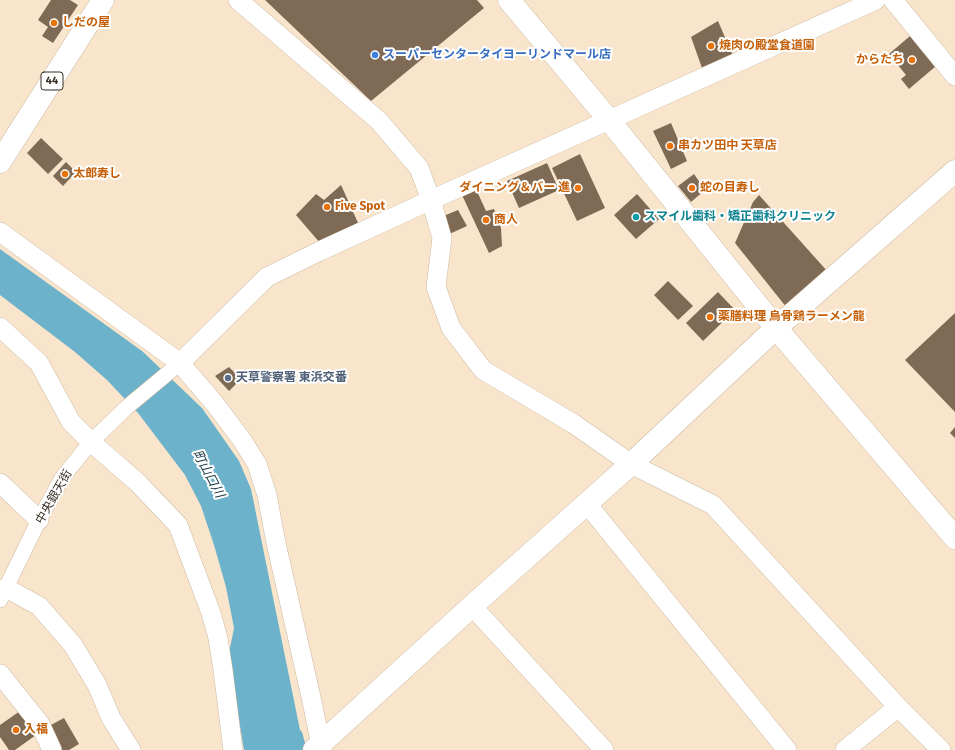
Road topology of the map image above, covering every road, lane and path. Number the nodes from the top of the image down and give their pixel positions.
1 (103, 0) edge
2 (238, 0) edge
3 (510, 0) edge
4 (876, 0) edge
5 (893, 0) edge
6 (955, 76) edge
7 (609, 120) junction
8 (0, 162) edge
9 (955, 171) edge
10 (431, 200) junction
11 (0, 232) edge
12 (0, 327) edge
13 (776, 328) junction
14 (176, 365) junction
15 (91, 442) junction
16 (631, 464) junction
17 (0, 483) edge
18 (587, 504) junction
19 (39, 520) junction
20 (955, 538) edge
21 (2, 590) edge
22 (472, 606) junction
23 (0, 674) edge
24 (898, 707) junction
25 (318, 748) edge
26 (52, 750) edge
27 (131, 750) edge
28 (233, 750) edge
29 (604, 750) edge
30 (786, 750) edge
31 (845, 750) edge
32 (940, 750) edge

1 - 8 street, 44
2 - 10 street
3 - 7 street
4 - 7 street
5 - 6 street
7 - 10 street
7 - 13 street
9 - 13 street
10 - 14 street
10 - 16 street
11 - 14 street
12 - 15 street
13 - 16 street
13 - 20 street
14 - 15 street, 中央銀天街
14 - 25 street
15 - 19 street, 中央銀天街
15 - 28 street
16 - 18 street
16 - 24 street
17 - 19 street
18 - 22 street
18 - 30 street
19 - 21 street, 中央銀天街
21 - 27 street
22 - 25 street
22 - 29 street
23 - 26 street
24 - 31 street
24 - 32 street

